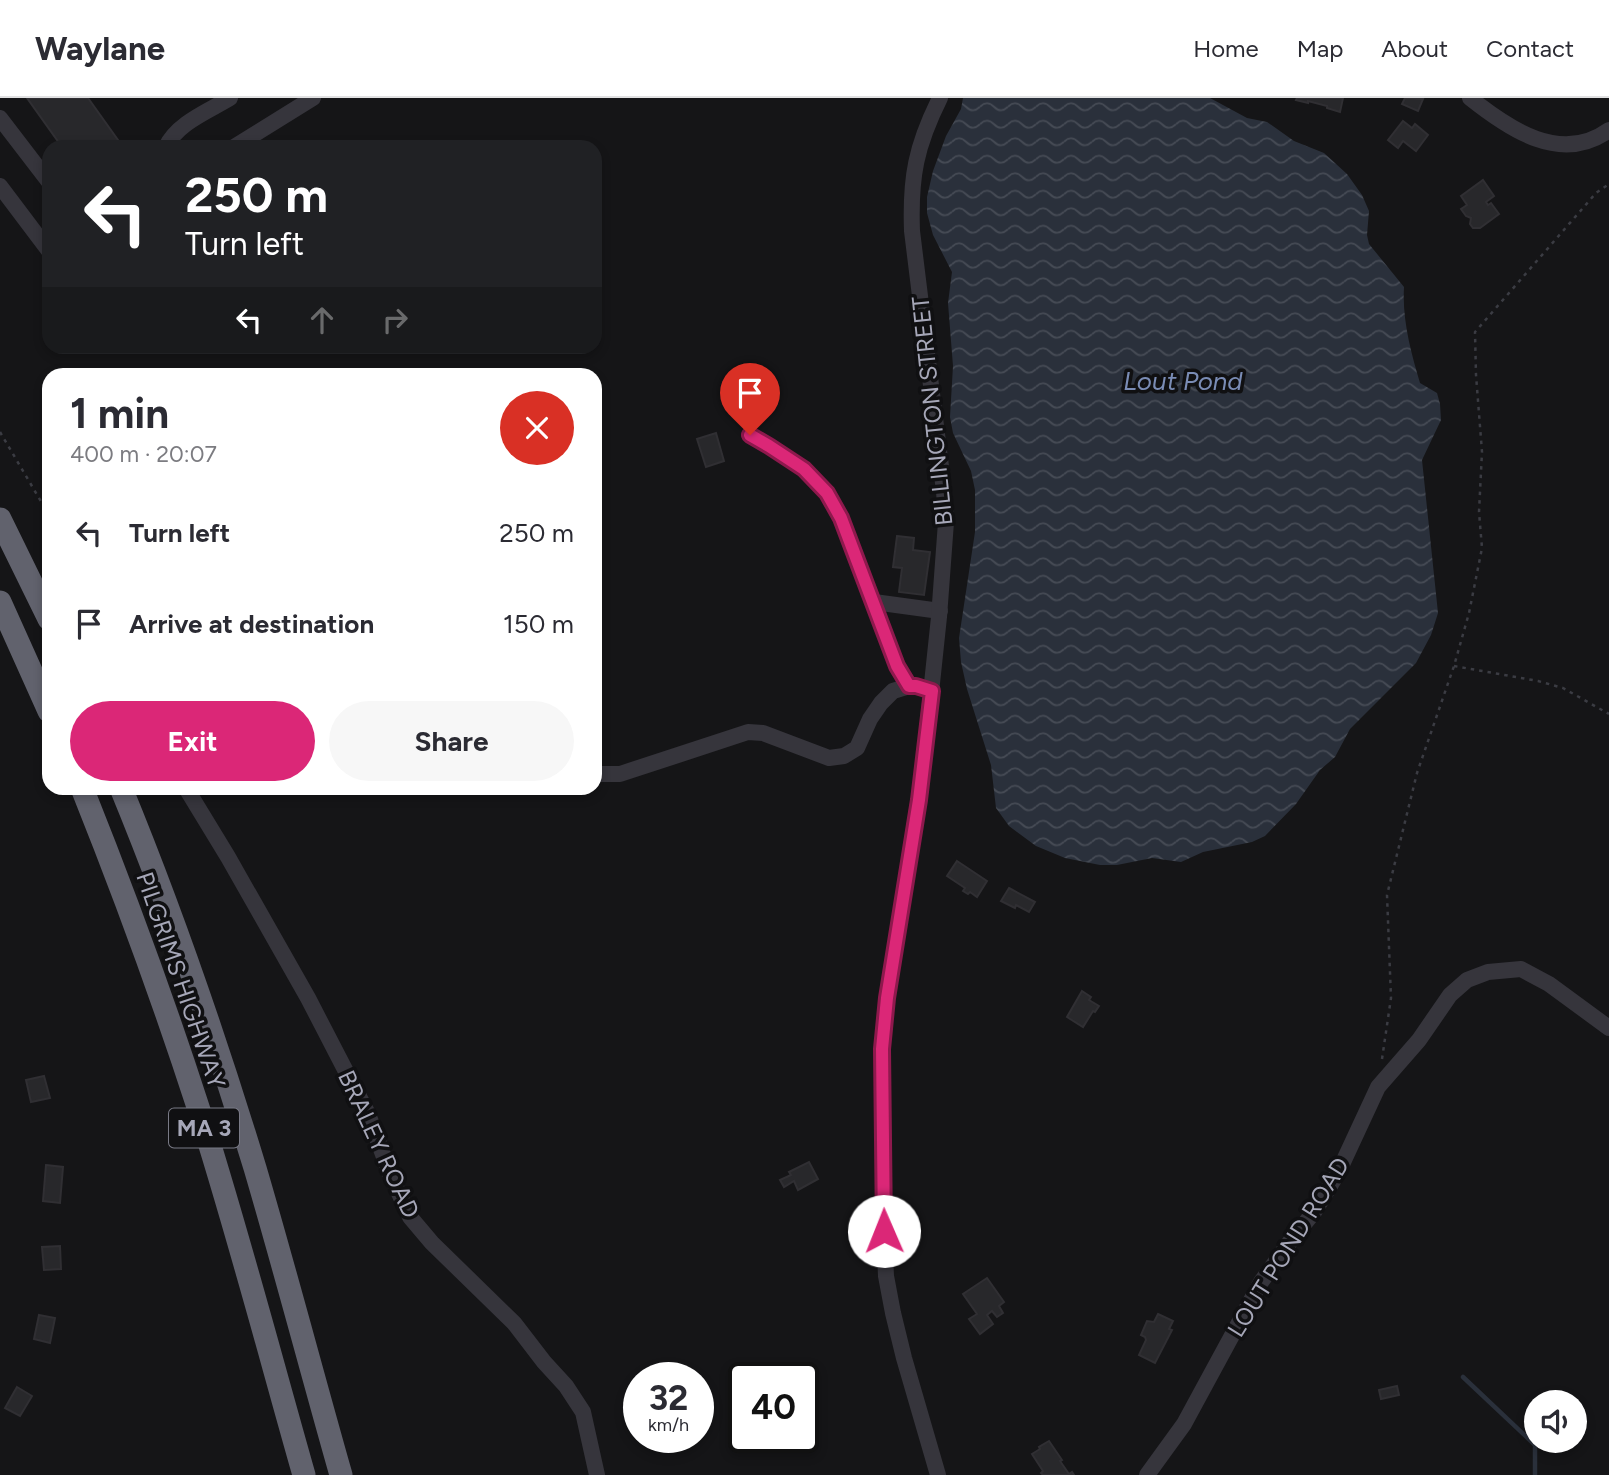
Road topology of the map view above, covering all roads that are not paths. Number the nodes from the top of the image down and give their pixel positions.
1 (230, 98) edge
2 (313, 98) edge
3 (940, 98) edge
4 (1470, 98) edge
5 (0, 118) edge
6 (1609, 130) edge
7 (170, 140) edge
8 (245, 140) edge
9 (42, 173) edge
10 (0, 186) edge
11 (42, 242) edge
12 (750, 435) dead end
13 (0, 519) edge
14 (0, 602) edge
15 (874, 602) junction
16 (42, 605) edge
17 (940, 611) junction
18 (909, 686) junction
19 (932, 691) junction
20 (42, 695) edge
21 (602, 774) edge
22 (85, 795) edge
23 (124, 795) edge
24 (190, 795) edge
25 (1609, 1028) edge
26 (304, 1475) edge
27 (341, 1475) edge
28 (597, 1475) edge
29 (938, 1475) edge
30 (1147, 1475) edge

1 - 7 street
2 - 8 street
3 - 17 street, BILLINGTON STREET
4 - 6 street
5 - 9 street
10 - 11 street
12 - 15 street
13 - 16 highway
14 - 20 highway
15 - 17 street
15 - 18 street
17 - 19 street, BILLINGTON STREET
18 - 19 street
18 - 21 street
19 - 29 street, BILLINGTON STREET
22 - 26 highway, PILGRIMS HIGHWAY / MA 3
23 - 27 highway, PILGRIMS HIGHWAY / MA 3
24 - 28 street, BRALEY ROAD
25 - 30 street, LOUT POND ROAD

